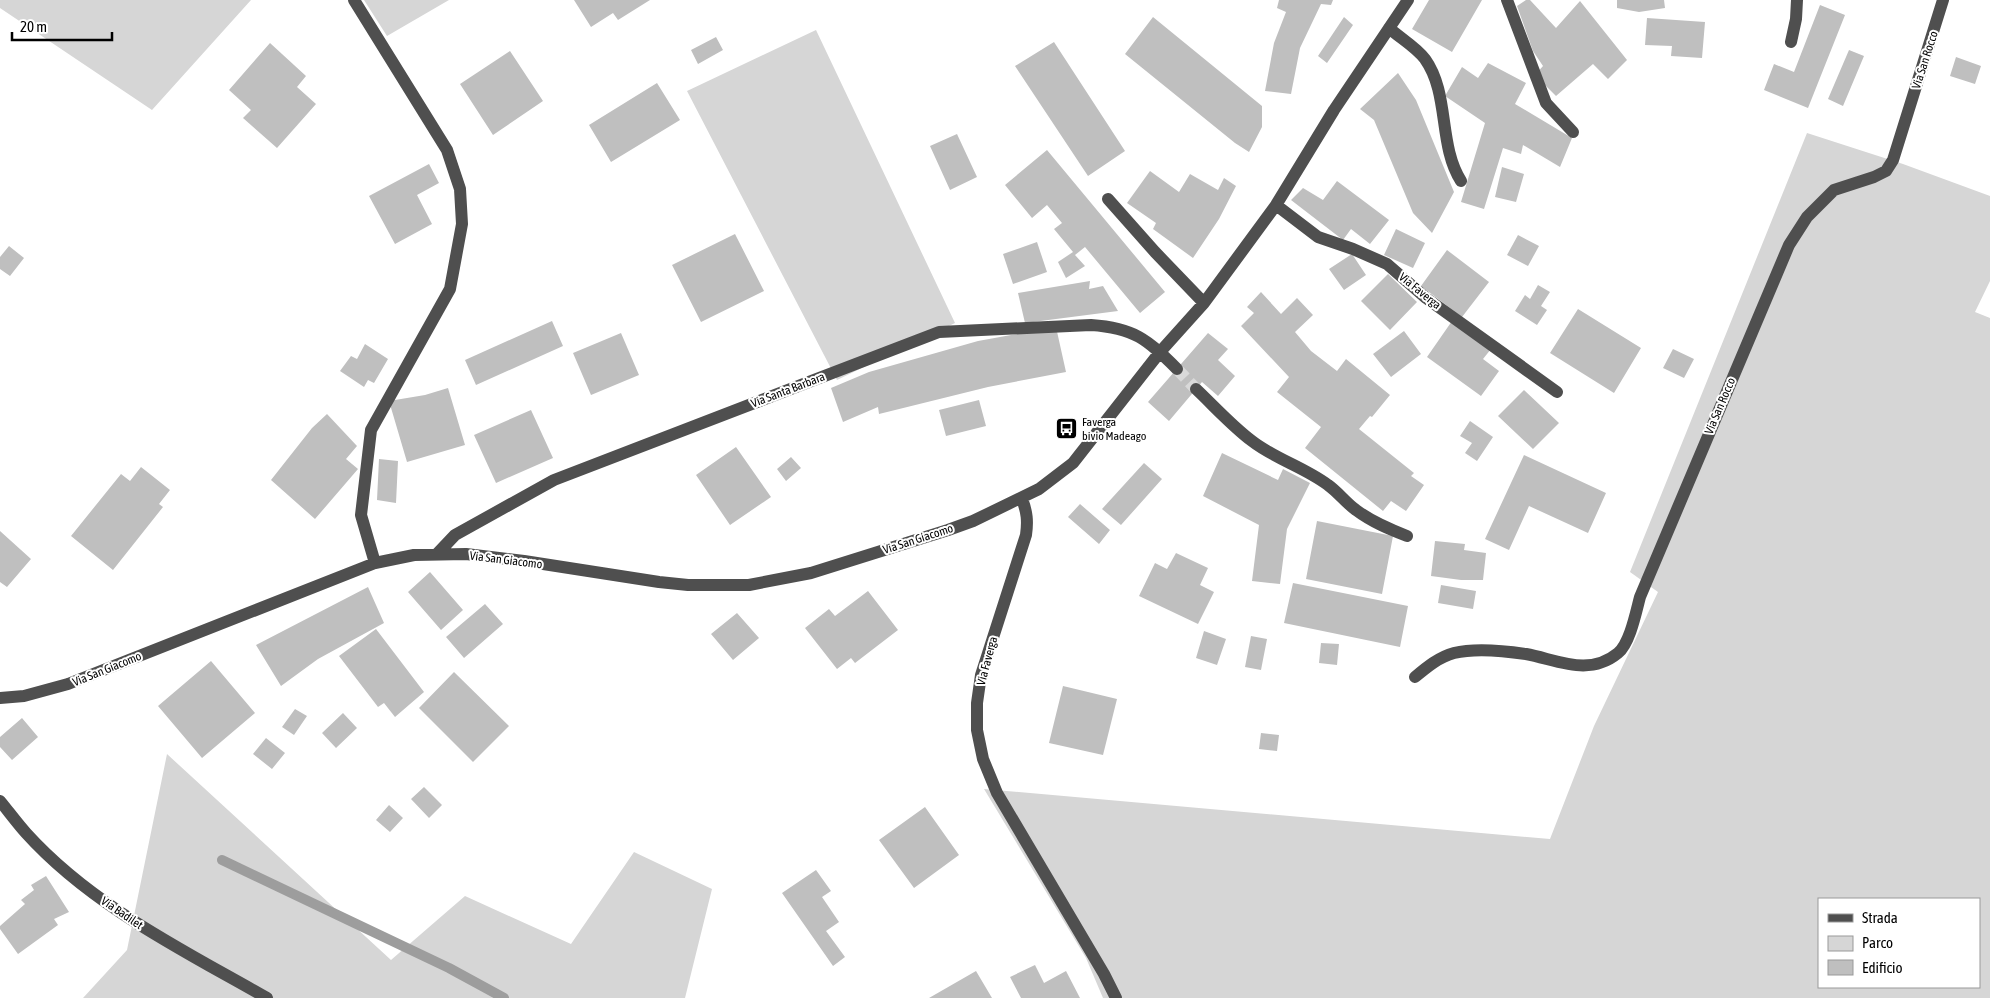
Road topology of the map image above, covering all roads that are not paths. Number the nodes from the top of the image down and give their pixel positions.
1 (354, 0) edge
2 (1408, 0) edge
3 (1507, 0) edge
4 (1797, 0) edge
5 (1943, 0) edge
6 (1389, 28) junction
7 (1791, 42) dead end
8 (1573, 132) dead end
9 (1460, 181) dead end
10 (1108, 199) dead end
11 (1276, 205) junction
12 (1204, 303) junction
13 (1160, 352) junction
14 (1177, 369) tunnel mouth
15 (1196, 389) tunnel mouth
16 (1558, 392) dead end
17 (1022, 499) junction
18 (1407, 536) dead end
19 (437, 554) junction
20 (375, 563) junction
21 (1415, 677) dead end
22 (0, 698) edge
23 (0, 801) edge
24 (266, 998) edge
25 (1116, 998) edge

1 - 20 street
2 - 6 street
3 - 8 street
4 - 7 street
5 - 21 street, Via San Rocco
6 - 9 street
6 - 11 street
10 - 12 street
11 - 12 street
11 - 16 street, Via Faverga
12 - 13 street
13 - 14 street
13 - 17 street
13 - 19 street, Via Santa Barbara
15 - 18 street
17 - 19 street, Via San Giacomo
17 - 25 street, Via Faverga
19 - 20 street, Via San Giacomo
20 - 22 street, Via San Giacomo
23 - 24 street, Via Badilet

